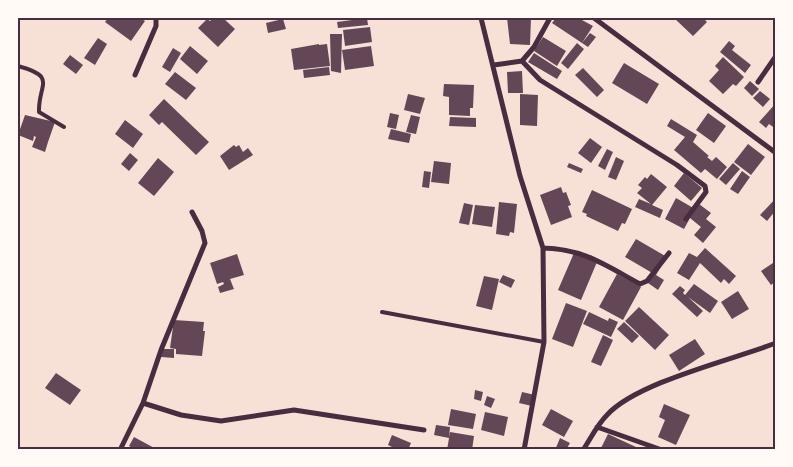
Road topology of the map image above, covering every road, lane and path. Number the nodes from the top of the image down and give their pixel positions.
1 (156, 18) edge
2 (481, 18) edge
3 (550, 18) edge
4 (594, 18) edge
5 (776, 56) edge
6 (522, 61) junction
7 (494, 64) junction
8 (18, 66) edge
9 (136, 75) dead end
10 (758, 82) dead end
11 (64, 127) dead end
12 (776, 153) edge
13 (192, 212) dead end
14 (686, 219) dead end
15 (543, 248) junction
16 (669, 253) dead end
17 (382, 312) dead end
18 (544, 342) junction
19 (776, 343) edge
20 (144, 403) junction
21 (597, 427) junction
22 (424, 430) dead end
23 (120, 450) edge
24 (524, 450) edge
25 (583, 450) edge
26 (662, 450) edge

1 - 9 street
2 - 7 street
3 - 6 street
4 - 12 street
5 - 10 street
6 - 7 street
6 - 14 street
7 - 15 street
8 - 11 lane
13 - 20 street
15 - 16 street
15 - 18 street
17 - 18 lane
18 - 24 street
19 - 21 street
20 - 22 street
20 - 23 street
21 - 25 street
21 - 26 street

